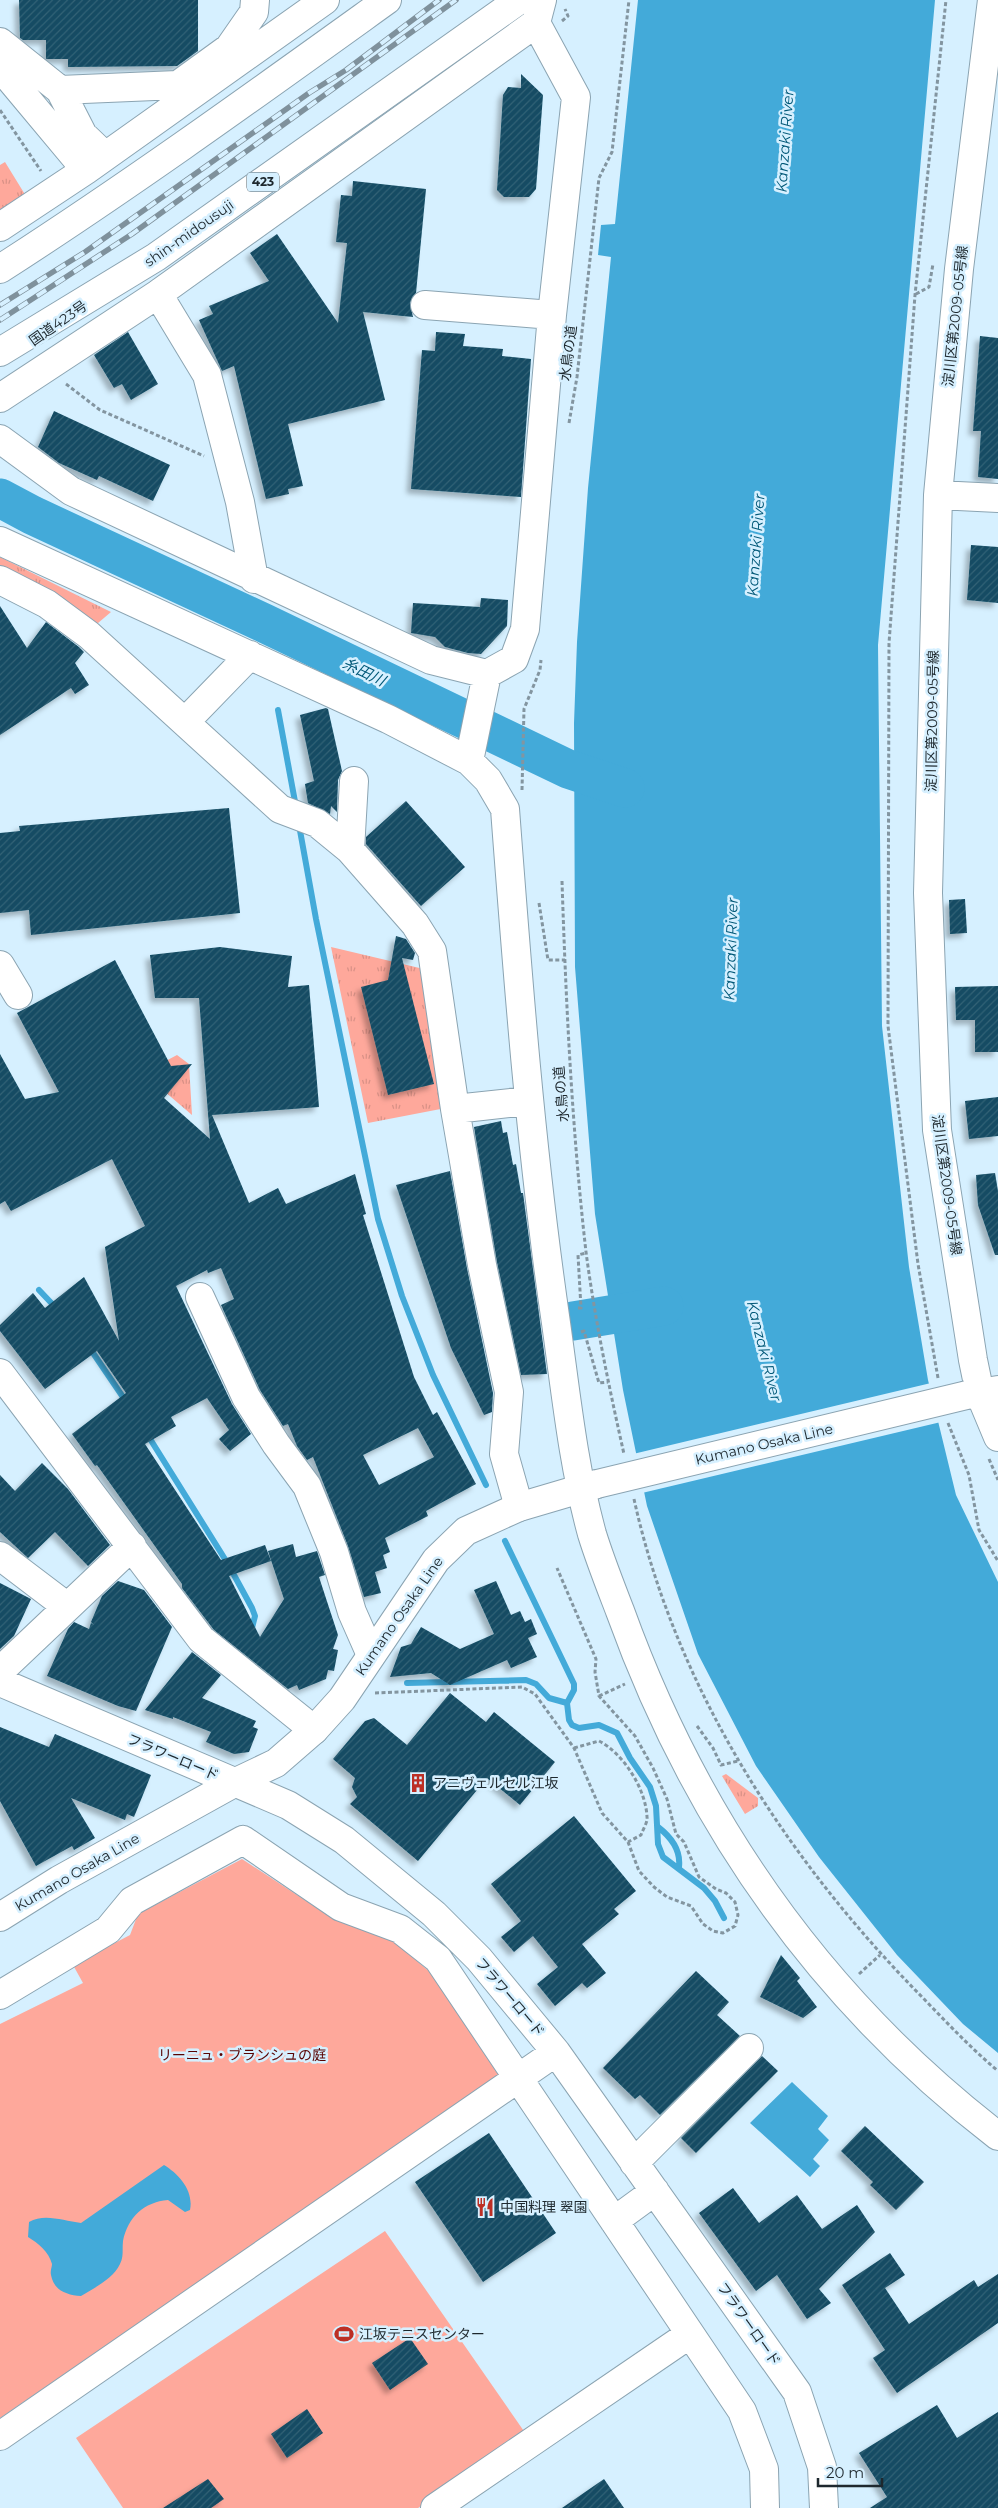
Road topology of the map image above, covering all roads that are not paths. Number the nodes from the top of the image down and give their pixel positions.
1 (256, 0) edge
2 (324, 0) edge
3 (387, 0) edge
4 (519, 0) edge
5 (992, 0) edge
6 (539, 12) edge
7 (0, 42) edge
8 (0, 67) edge
9 (60, 90) junction
10 (96, 163) junction
11 (70, 224) junction
12 (0, 227) edge
13 (0, 263) edge
14 (0, 270) edge
15 (116, 283) junction
16 (158, 294) junction
17 (425, 306) dead end
18 (552, 315) junction
19 (0, 352) edge
20 (0, 363) edge
21 (0, 398) edge
22 (0, 439) edge
23 (938, 495) junction
24 (998, 498) edge
25 (0, 541) edge
26 (254, 579) junction
27 (0, 580) edge
28 (250, 655) junction
29 (486, 683) junction
30 (185, 722) junction
31 (471, 754) junction
32 (354, 781) dead end
33 (350, 850) junction
34 (0, 965) edge
35 (18, 995) dead end
36 (528, 1101) junction
37 (455, 1109) junction
38 (200, 1297) dead end
39 (0, 1373) edge
40 (982, 1393) edge
41 (998, 1437) edge
42 (589, 1486) junction
43 (519, 1507) junction
44 (132, 1546) junction
45 (0, 1556) edge
46 (66, 1606) junction
47 (371, 1654) junction
48 (0, 1671) edge
49 (0, 1682) edge
50 (314, 1730) junction
51 (234, 1783) junction
52 (0, 1917) edge
53 (0, 1995) edge
54 (749, 2048) dead end
55 (556, 2052) junction
56 (518, 2079) junction
57 (998, 2136) edge
58 (634, 2163) junction
59 (655, 2191) junction
60 (614, 2221) junction
61 (690, 2334) junction
62 (0, 2436) edge
63 (435, 2508) edge
64 (764, 2508) edge
65 (824, 2508) edge

1 - 9 main road
2 - 10 main road
3 - 11 main road
4 - 15 main road, shin-midousuji / 423
5 - 23 main road, 淀川区第2009-05号線
6 - 16 main road
6 - 18 main road
7 - 9 main road
8 - 10 main road
9 - 10 main road
10 - 12 main road
11 - 13 main road
11 - 14 main road
15 - 19 main road, shin-midousuji / 423
15 - 20 main road, 国道423号 / 423
16 - 21 main road
16 - 26 main road
17 - 18 main road
18 - 29 main road
22 - 26 main road
23 - 24 main road
23 - 40 main road, 淀川区第2009-05号線
25 - 28 main road
26 - 29 main road
27 - 30 main road
28 - 30 main road
28 - 31 main road
29 - 31 main road
30 - 33 main road
31 - 36 main road
32 - 33 main road
33 - 37 main road
34 - 35 main road
36 - 37 main road
36 - 42 main road
37 - 43 main road
38 - 47 main road
39 - 44 main road
40 - 41 main road, 淀川区第2009-05号線
40 - 42 main road, Kumano Osaka Line, bridge
42 - 43 main road, Kumano Osaka Line
42 - 57 main road
43 - 47 main road, Kumano Osaka Line
44 - 46 main road
44 - 50 main road
45 - 46 main road
46 - 48 main road
47 - 50 main road, Kumano Osaka Line
49 - 51 main road, フラワーロード
50 - 51 main road, Kumano Osaka Line
51 - 52 main road, Kumano Osaka Line
51 - 55 main road, フラワーロード
53 - 56 main road
54 - 58 main road
55 - 56 main road
55 - 58 main road, フラワーロード
56 - 60 main road
56 - 62 main road
58 - 59 main road, フラワーロード
59 - 60 main road
59 - 65 main road, フラワーロード
60 - 61 main road
61 - 63 main road
61 - 64 main road

